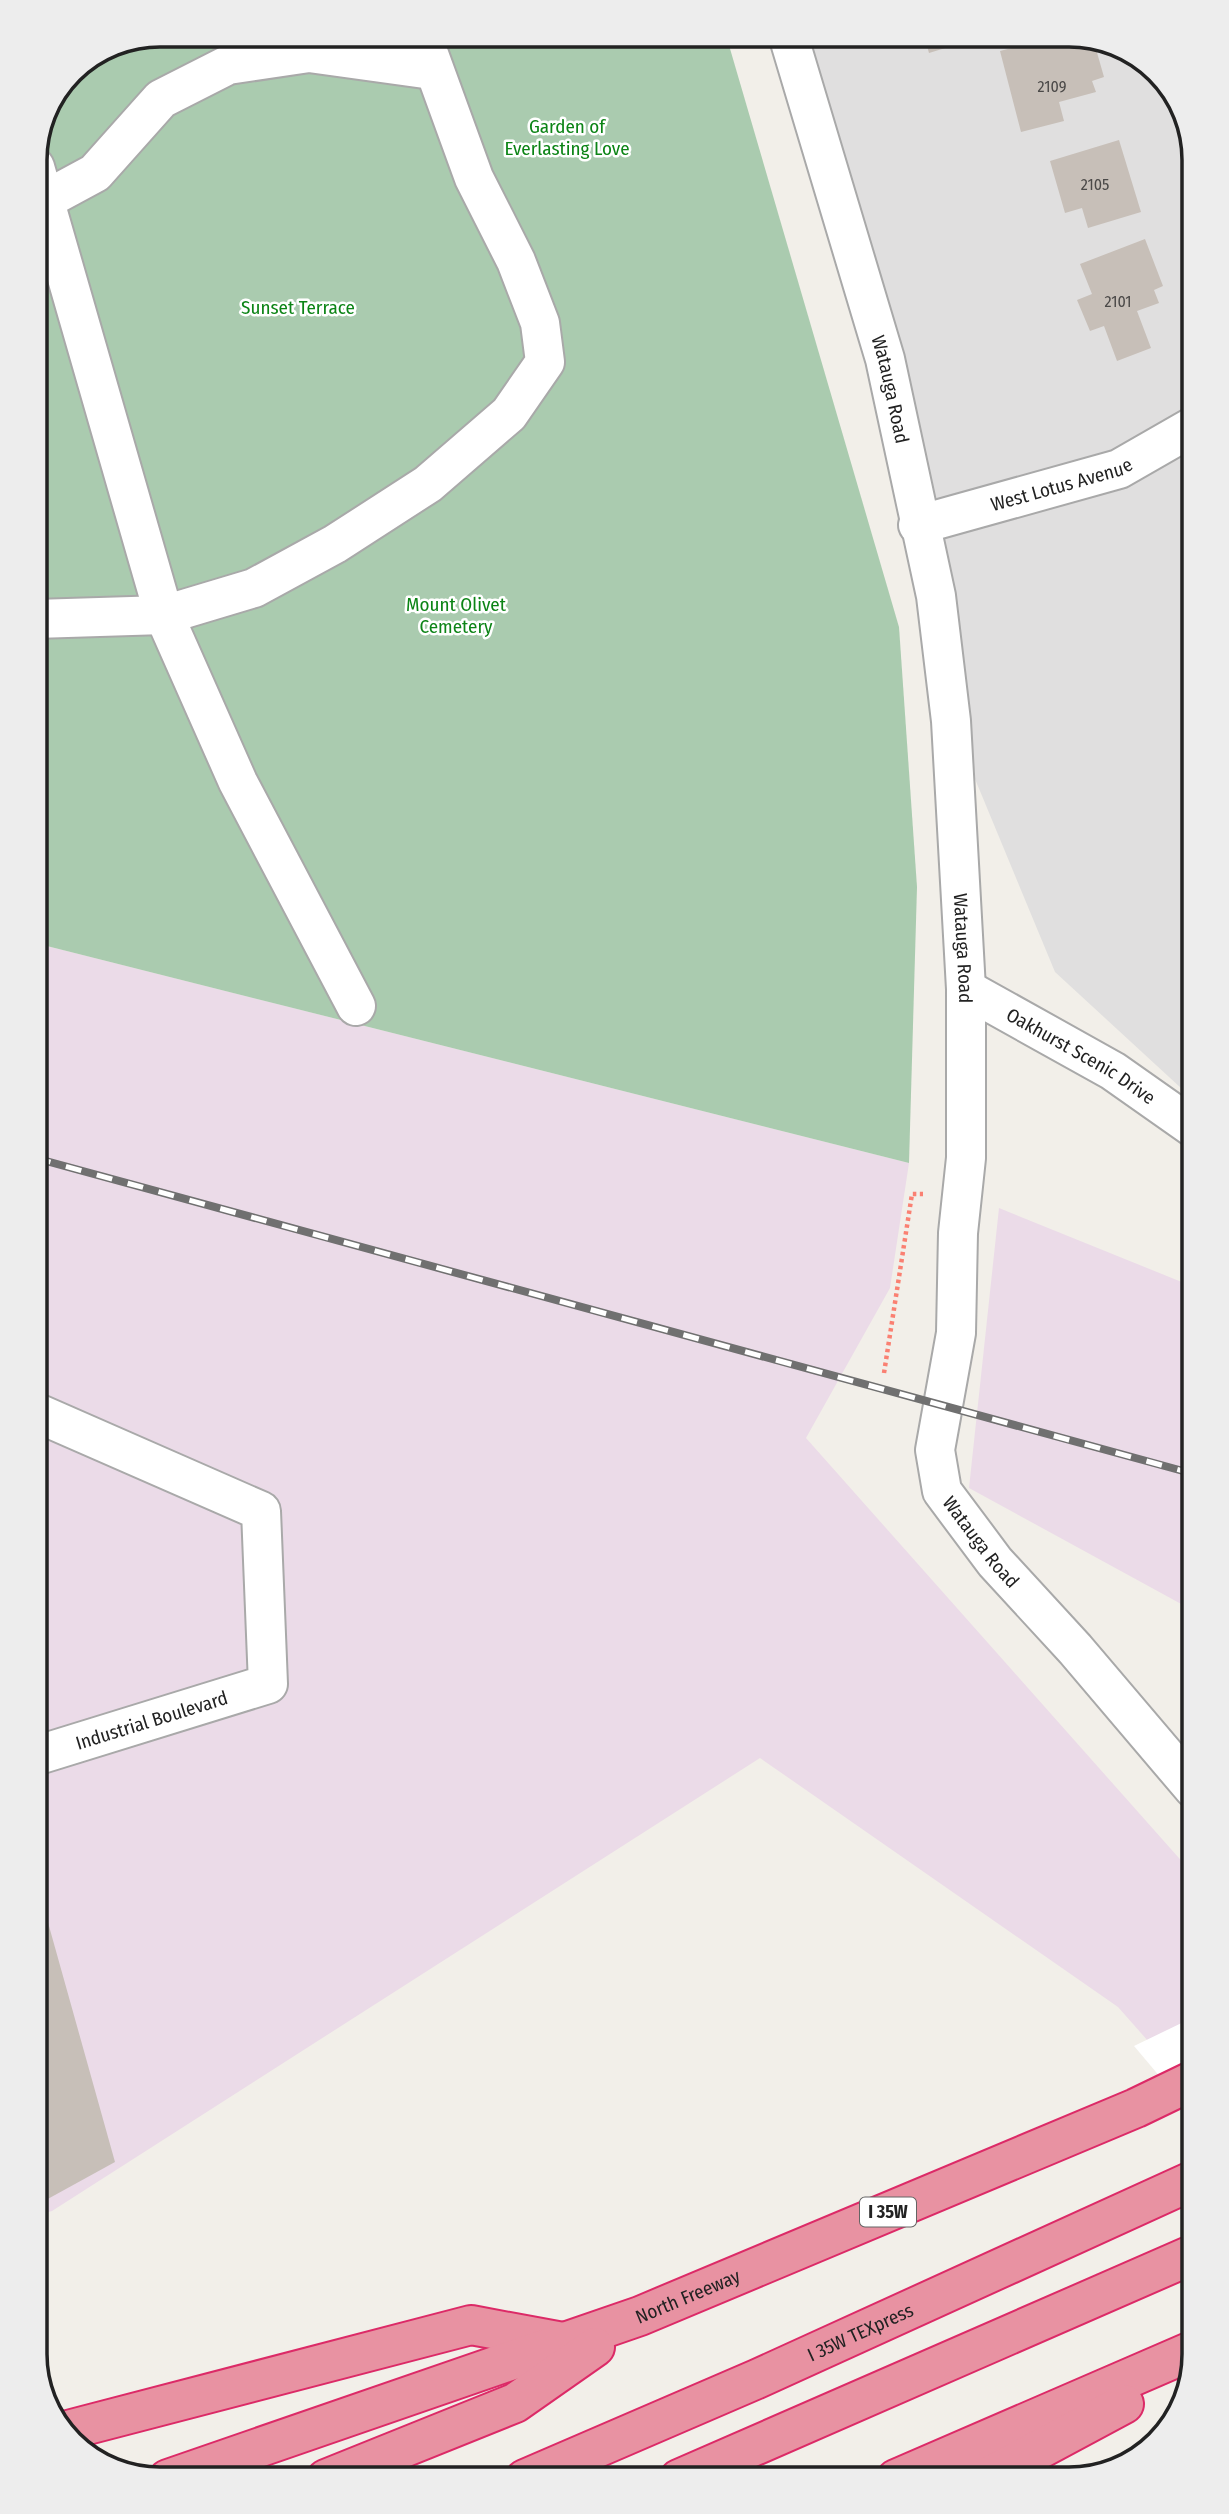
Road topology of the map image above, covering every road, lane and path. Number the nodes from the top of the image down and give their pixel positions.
1 (792, 47) edge
2 (427, 52) edge
3 (47, 187) edge
4 (47, 220) edge
5 (1182, 433) edge
6 (919, 525) junction
7 (164, 615) junction
8 (47, 619) edge
9 (965, 989) junction
10 (356, 1006) dead end
11 (1182, 1120) edge
12 (962, 1195) junction
13 (884, 1373) dead end
14 (47, 1417) edge
15 (47, 1752) edge
16 (1182, 1775) edge
17 (1182, 2086) edge
18 (1182, 2185) edge
19 (1182, 2259) edge
20 (640, 2316) junction
21 (570, 2343) junction
22 (1182, 2355) edge
23 (1180, 2371) edge
24 (76, 2428) edge
25 (203, 2467) edge
26 (356, 2467) edge
27 (553, 2467) edge
28 (706, 2467) edge
29 (924, 2467) edge
30 (1008, 2467) edge

1 - 6 street, Watauga Road
2 - 3 street
2 - 7 street
4 - 7 street
5 - 6 street, West Lotus Avenue
6 - 9 street, Watauga Road
7 - 8 street
7 - 10 street
9 - 11 street, Oakhurst Scenic Drive
9 - 12 street, Watauga Road
12 - 13 path
12 - 16 street, Watauga Road
14 - 15 street, Industrial Boulevard
17 - 20 highway, North Freeway / I 35W
18 - 27 highway, I 35W TEXpress
19 - 28 highway
20 - 21 highway, North Freeway / I 35W
20 - 26 highway
21 - 24 highway
21 - 25 highway, North Freeway / I 35W
22 - 29 highway
23 - 30 highway

